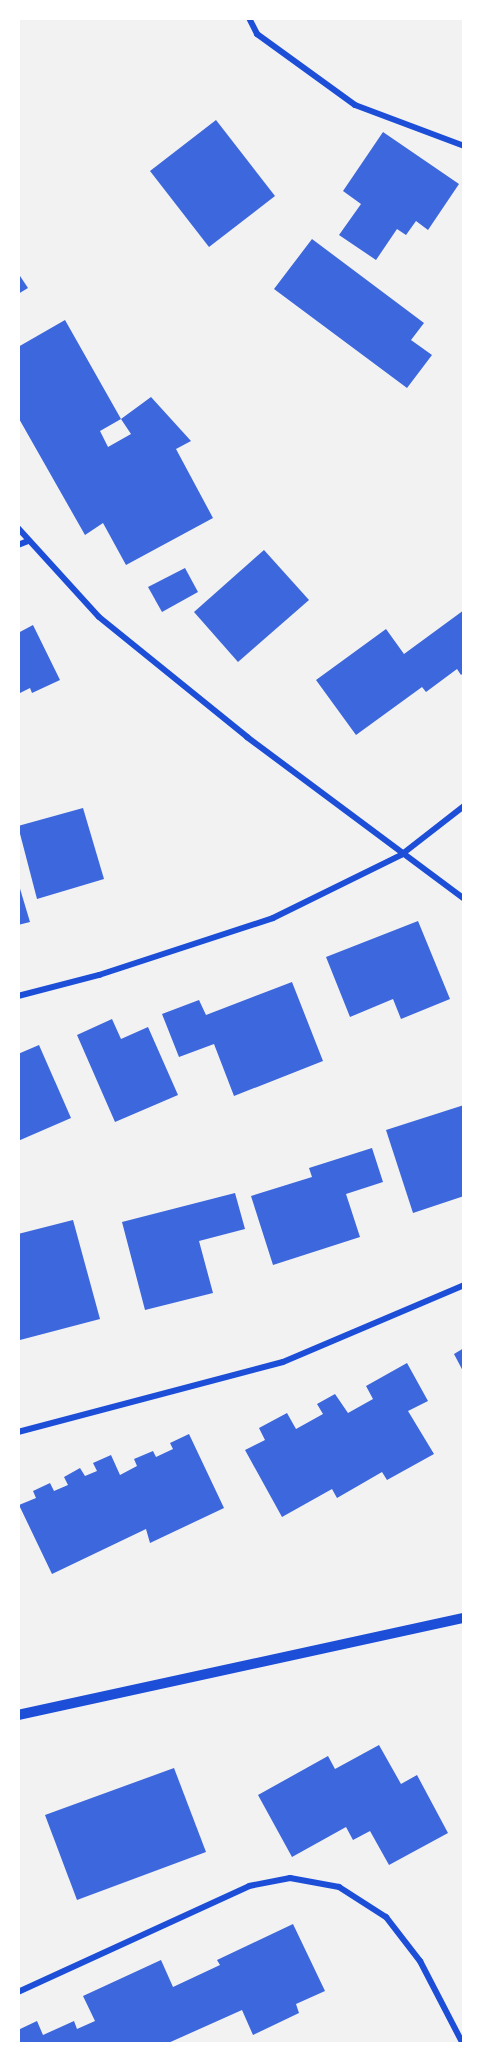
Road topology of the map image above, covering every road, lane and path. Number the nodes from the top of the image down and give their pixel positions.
1 (249, 18) edge
2 (464, 146) edge
3 (18, 528) edge
4 (28, 541) junction
5 (18, 545) edge
6 (464, 806) edge
7 (401, 855) junction
8 (464, 899) edge
9 (18, 996) edge
10 (464, 1285) edge
11 (18, 1432) edge
12 (464, 1618) edge
13 (18, 1715) edge
14 (18, 1992) edge
15 (464, 2044) edge

1 - 2 street
3 - 4 street
4 - 5 street
4 - 7 street
6 - 7 street
7 - 8 street
7 - 9 street
10 - 11 street
12 - 13 street
14 - 15 street

